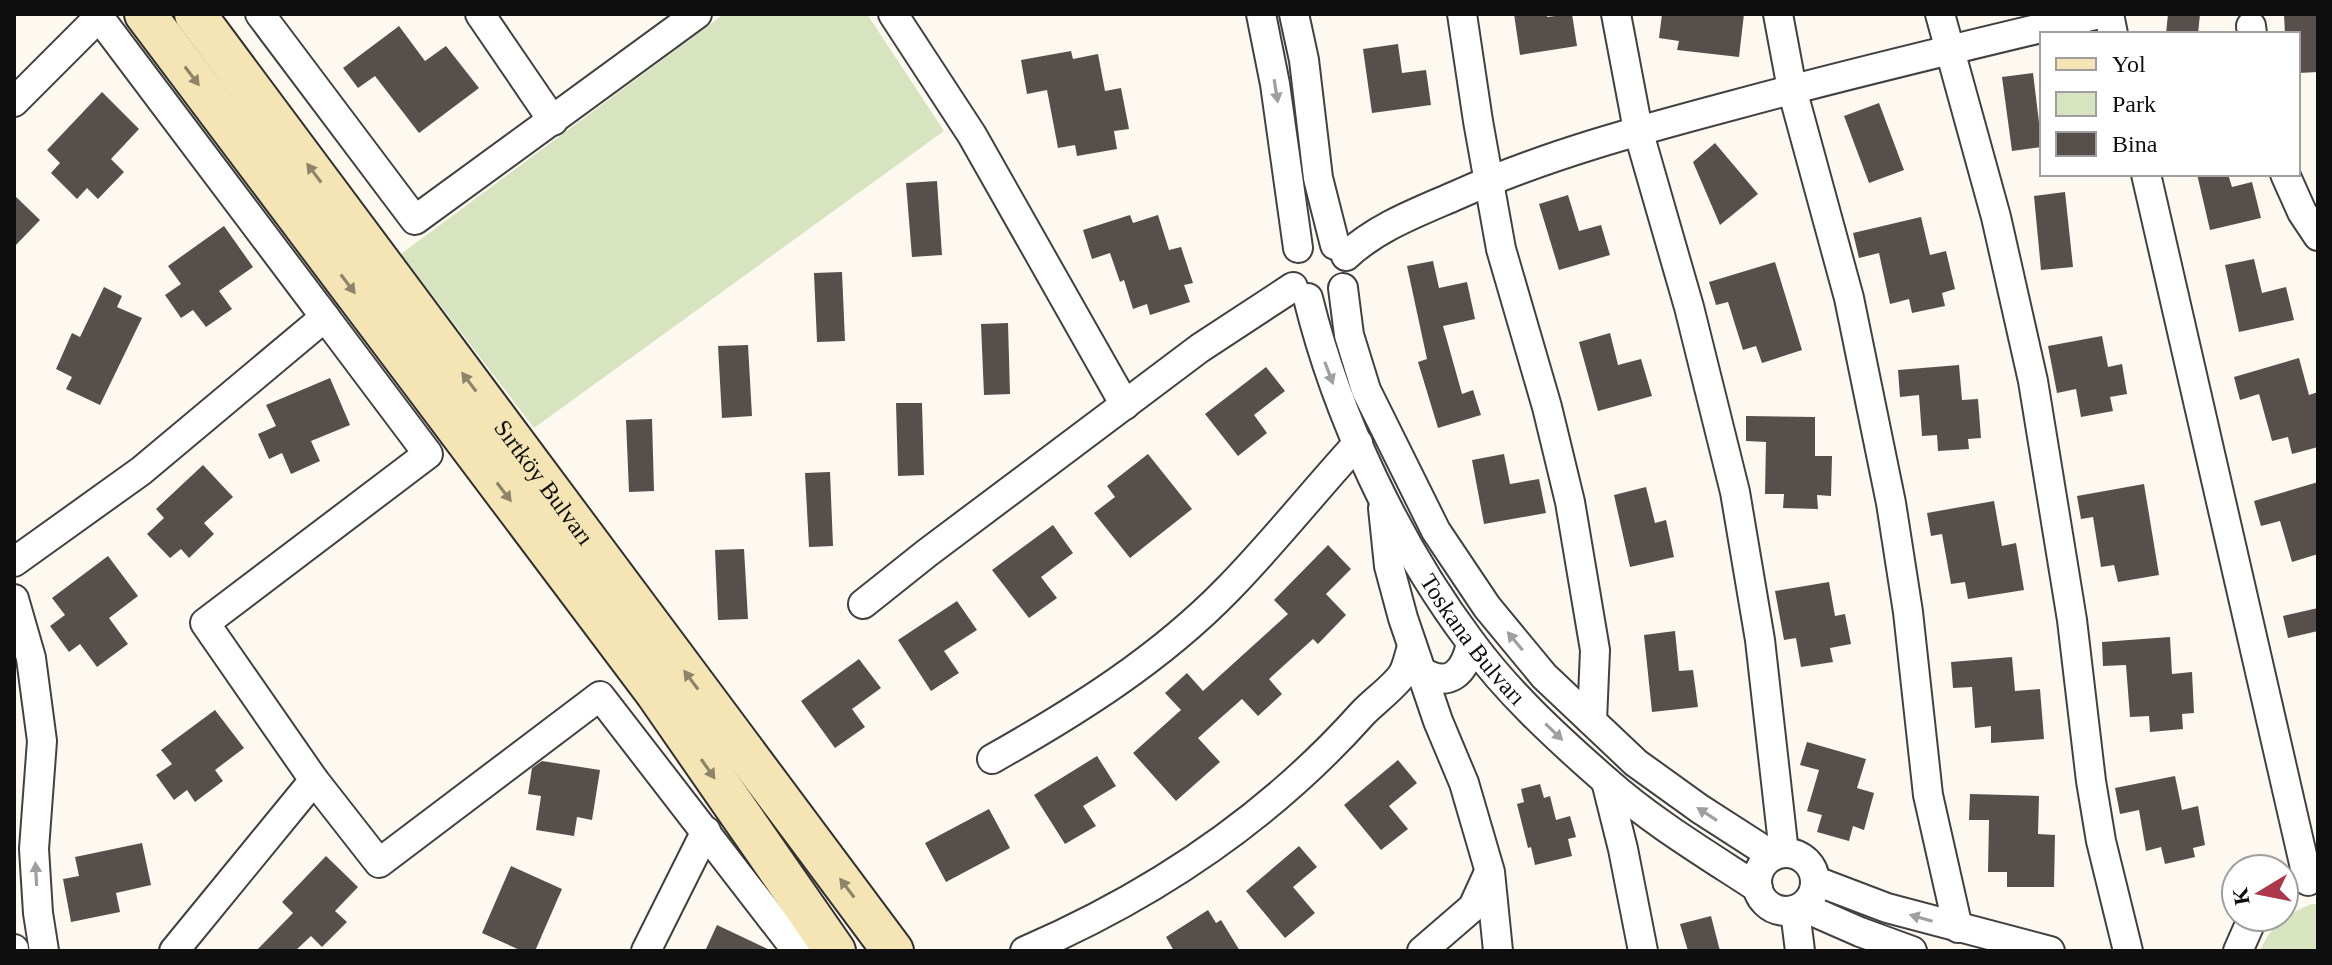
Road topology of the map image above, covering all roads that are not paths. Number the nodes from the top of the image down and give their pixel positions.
1 (145, 14) edge
2 (195, 14) edge
3 (260, 14) edge
4 (480, 14) edge
5 (893, 14) edge
6 (1261, 14) edge
7 (1294, 14) edge
8 (1462, 14) edge
9 (1616, 14) edge
10 (1778, 14) edge
11 (1940, 14) edge
12 (2100, 14) edge
13 (98, 16) edge
14 (691, 16) edge
15 (1948, 50) junction
16 (1792, 89) junction
17 (14, 102) edge
18 (553, 121) junction
19 (1638, 130) junction
20 (2146, 176) edge
21 (2286, 176) edge
22 (1488, 181) junction
23 (2318, 236) edge
24 (1298, 248) junction
25 (1340, 250) junction
26 (1343, 288) junction
27 (1300, 293) junction
28 (325, 317) junction
29 (1125, 405) junction
30 (1358, 443) junction
31 (1381, 491) junction
32 (566, 543) junction
33 (14, 562) edge
34 (14, 599) edge
35 (863, 604) dead end
36 (1471, 643) junction
37 (1416, 659) junction
38 (1592, 721) junction
39 (992, 759) dead end
40 (314, 780) junction
41 (1606, 781) junction
42 (706, 831) junction
43 (1779, 854) junction
44 (1490, 872) junction
45 (1816, 881) junction
46 (2303, 884) edge
47 (1758, 888) junction
48 (1799, 909) junction
49 (1958, 928) junction
50 (44, 951) edge
51 (174, 951) edge
52 (646, 951) edge
53 (797, 951) edge
54 (835, 951) edge
55 (893, 951) edge
56 (1025, 951) edge
57 (1422, 951) edge
58 (1498, 951) edge
59 (1643, 951) edge
60 (1800, 951) edge
61 (1912, 951) edge
62 (2050, 951) edge
63 (2128, 951) edge

1 -> 32 main road, Sırtköy Bulvarı
32 -> 2 main road, Sırtköy Bulvarı
3 - 18 street
4 - 18 street
5 - 29 street
6 -> 24 street, Toskana Bulvarı
7 - 25 street, Toskana Bulvarı
8 - 22 street
9 - 19 street
10 - 16 street
11 - 15 street
12 - 15 street
13 - 17 street
13 - 28 street
14 - 18 street
15 - 16 street
15 - 63 street
16 - 19 street
16 - 49 street
19 - 22 street
19 - 43 street
20 - 46 street
21 - 23 street
22 - 25 street
22 - 38 street
24 - 25 street
24 - 27 street, Toskana Bulvarı
25 - 26 street, Toskana Bulvarı
26 - 27 street
38 -> 26 street, Toskana Bulvarı
27 - 29 street
27 -> 30 street, Toskana Bulvarı
28 - 33 street
28 - 40 street
29 - 35 street
30 - 31 street, Toskana Bulvarı
30 - 39 street
31 - 36 street, Toskana Bulvarı
31 - 37 street
32 -> 54 main road, Sırtköy Bulvarı
55 -> 32 main road, Sırtköy Bulvarı
50 -> 34 street
36 - 37 street
36 -> 41 street, Toskana Bulvarı
37 - 44 street
37 - 56 street
43 -> 38 street, Toskana Bulvarı
40 - 42 street
40 - 51 street
41 - 47 street, Toskana Bulvarı
41 - 59 street
42 - 52 street
42 - 53 street
43 - 45 street, Toskana Bulvarı
43 - 47 street
44 - 57 street
44 - 58 street
45 - 48 street
49 -> 45 street, Toskana Bulvarı
47 - 48 street, Toskana Bulvarı
48 - 60 street
48 - 61 street, Toskana Bulvarı
49 - 62 street, Toskana Bulvarı

